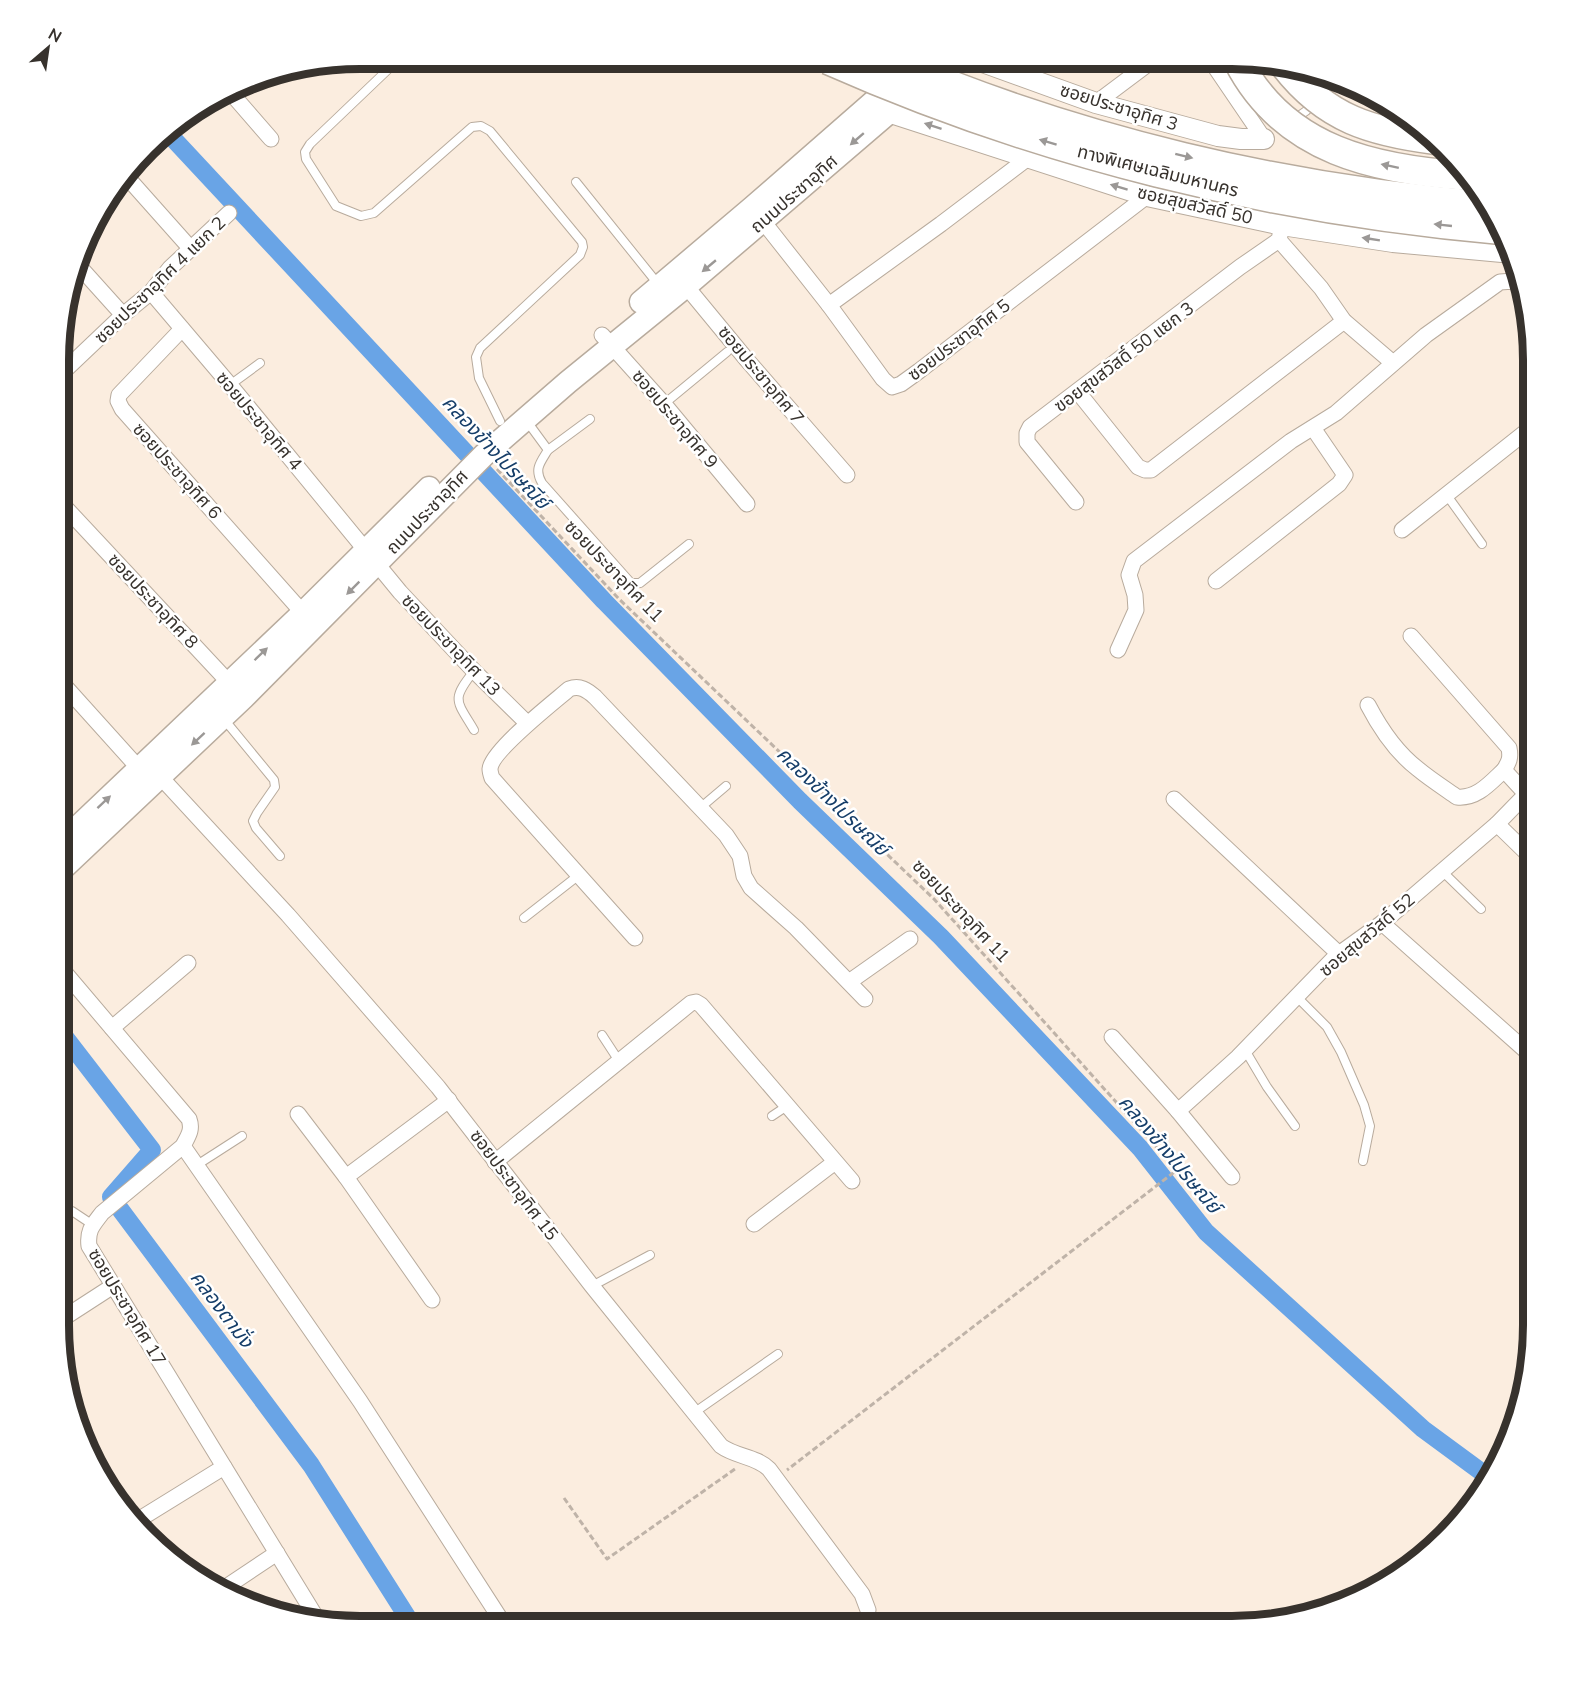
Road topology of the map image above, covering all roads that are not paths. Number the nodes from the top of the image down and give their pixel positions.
1 (389, 69) edge
2 (849, 69) edge
3 (895, 69) edge
4 (939, 69) edge
5 (1002, 69) edge
6 (1141, 69) edge
7 (1216, 69) edge
8 (1243, 70) edge
9 (1294, 76) edge
10 (1330, 86) edge
11 (1334, 87) edge
12 (235, 97) edge
13 (1096, 103) junction
14 (1383, 111) edge
15 (888, 112) junction
16 (1285, 126) dead end
17 (1268, 136) joint
18 (1419, 137) edge
19 (271, 139) dead end
20 (1028, 158) junction
21 (1456, 175) edge
22 (130, 181) edge
23 (576, 182) dead end
24 (1147, 196) junction
25 (1478, 205) edge
26 (229, 213) dead end
27 (757, 215) junction
28 (1492, 229) edge
29 (1281, 232) junction
30 (190, 249) junction
31 (1502, 252) edge
32 (83, 270) edge
33 (1512, 281) edge
34 (673, 286) junction
35 (150, 292) junction
36 (829, 305) junction
37 (123, 315) junction
38 (1344, 321) junction
39 (182, 329) junction
40 (607, 341) junction
41 (727, 352) dead end
42 (260, 363) dead end
43 (1394, 363) junction
44 (69, 366) edge
45 (230, 385) junction
46 (1078, 392) junction
47 (664, 404) junction
48 (525, 419) junction
49 (590, 419) dead end
50 (500, 421) junction
51 (1313, 428) junction
52 (1523, 434) edge
53 (548, 450) junction
54 (470, 458) junction
55 (847, 475) dead end
56 (1446, 494) junction
57 (1076, 502) dead end
58 (747, 504) dead end
59 (69, 513) edge
60 (1402, 530) dead end
61 (689, 544) dead end
62 (1482, 544) dead end
63 (371, 557) junction
64 (1216, 581) dead end
65 (303, 613) junction
66 (1411, 636) dead end
67 (1118, 650) dead end
68 (474, 671) junction
69 (69, 690) edge
70 (236, 691) junction
71 (1368, 705) dead end
72 (222, 717) junction
73 (527, 723) junction
74 (474, 730) dead end
75 (1504, 770) junction
76 (150, 773) junction
77 (726, 786) dead end
78 (1523, 786) edge
79 (1523, 797) edge
80 (1174, 799) dead end
81 (700, 808) junction
82 (1497, 824) junction
83 (69, 837) edge
84 (1523, 849) edge
85 (280, 856) dead end
86 (69, 862) edge
87 (1442, 870) junction
88 (579, 875) junction
89 (1481, 909) dead end
90 (524, 918) dead end
91 (1382, 923) junction
92 (635, 938) dead end
93 (910, 939) dead end
94 (1339, 954) junction
95 (188, 963) dead end
96 (69, 977) edge
97 (849, 982) junction
98 (1297, 997) junction
99 (865, 999) dead end
100 (112, 1028) junction
101 (602, 1035) dead end
102 (1112, 1037) dead end
103 (1523, 1048) edge
104 (1245, 1050) junction
105 (619, 1061) junction
106 (449, 1100) junction
107 (787, 1106) junction
108 (1178, 1111) junction
109 (298, 1114) dead end
110 (772, 1116) dead end
111 (1295, 1126) dead end
112 (242, 1136) dead end
113 (183, 1146) junction
114 (495, 1161) junction
115 (1362, 1161) dead end
116 (835, 1162) junction
117 (197, 1165) junction
118 (346, 1177) junction
119 (1232, 1177) dead end
120 (852, 1181) dead end
121 (69, 1210) edge
122 (97, 1219) junction
123 (754, 1224) dead end
124 (650, 1255) dead end
125 (113, 1286) junction
126 (592, 1286) junction
127 (432, 1300) dead end
128 (69, 1315) edge
129 (778, 1354) dead end
130 (695, 1412) junction
131 (224, 1467) junction
132 (142, 1518) edge
133 (276, 1553) junction
134 (229, 1585) edge
135 (868, 1610) joint
136 (313, 1612) edge
137 (499, 1616) edge
138 (870, 1616) edge

1 - 50 lane
28 -> 2 highway, ทางพิเศษเฉลิมมหานคร, bridge
3 -> 25 highway, ทางพิเศษเฉลิมมหานคร, bridge
3 - 27 main road, ถนนประชาอุทิศ
4 - 15 main road, ถนนประชาอุทิศ
5 - 13 street, ซอยประชาอุทิศ 3
6 - 13 street
7 - 17 street
21 -> 8 highway, bridge
9 - 18 highway, bridge
10 - 16 lane
11 - 14 highway
12 - 19 street
13 - 17 street, ซอยประชาอุทิศ 3
20 -> 15 street, ซอยสุขสวัสดิ์ 50
15 -> 27 main road, ถนนประชาอุทิศ
24 -> 20 street, ซอยสุขสวัสดิ์ 50
20 - 36 street
22 - 30 street
23 - 34 lane
24 - 29 street, ซอยสุขสวัสดิ์ 50
24 - 36 street, ซอยประชาอุทิศ 5
26 - 30 street, ซอยประชาอุทิศ 4 แยก 2
27 - 34 main road, ถนนประชาอุทิศ
27 - 36 street, ซอยประชาอุทิศ 5
31 -> 29 street, ซอยสุขสวัสดิ์ 50
29 - 38 street
29 - 46 street, ฃอยสุขสวัสดิ์ 50 แยก 3
30 - 35 street, ซอยประชาอุทิศ 4 แยก 2
32 - 37 street
33 - 43 street
34 - 40 main road, ถนนประชาอุทิศ
34 - 55 street, ซอยประชาอุทิศ 7
35 - 37 street, ซอยประชาอุทิศ 4 แยก 2
35 - 39 street, ซอยประชาอุทิศ 4
37 - 44 street, ซอยประชาอุทิศ 4 แยก 2
38 - 43 street
38 - 46 street
39 - 45 street, ซอยประชาอุทิศ 4
39 - 65 street, ซอยประชาอุทิศ 6
40 - 47 street, ซอยประชาอุทิศ 9
40 - 48 main road, ถนนประชาอุทิศ
40 - 50 main road, ถนนประชาอุทิศ
41 - 47 lane
42 - 45 lane
43 - 51 street
45 - 63 street, ซอยประชาอุทิศ 4
46 - 57 street, ฃอยสุขสวัสดิ์ 50 แยก 3
47 - 58 street, ซอยประชาอุทิศ 9
48 - 53 lane
48 - 54 main road, ถนนประชาอุทิศ
49 - 53 lane
50 - 54 main road, ถนนประชาอุทิศ
51 - 64 street
51 - 67 street
52 - 56 street
53 - 61 lane
54 - 63 main road, ถนนประชาอุทิศ
56 - 60 street
56 - 62 lane
59 - 70 street, ซอยประชาอุทิศ 8
63 - 65 main road, ถนนประชาอุทิศ
63 - 68 street, ซอยประชาอุทิศ 13
63 -> 70 main road, ถนนประชาอุทิศ
70 -> 65 main road, ถนนประชาอุทิศ
66 - 75 street
68 - 73 street, ซอยประชาอุทิศ 13
68 - 74 lane
69 - 76 street, ซอยประชาอุทิศ 15
70 - 72 main road, ถนนประชาอุทิศ
70 - 76 main road, ถนนประชาอุทิศ
71 - 75 street
72 -> 76 main road, ถนนประชาอุทิศ
72 - 85 lane
73 - 81 street
73 - 88 street
75 - 78 street
83 -> 76 main road, ถนนประชาอุทิศ
76 - 86 main road, ถนนประชาอุทิศ
76 - 106 street, ซอยประชาอุทิศ 15
77 - 81 lane
79 - 82 street, ซอยสุขสวัสดิ์ 52
80 - 94 street
81 - 97 street
82 - 84 street
82 - 87 street, ซอยสุขสวัสดิ์ 52
87 - 89 lane
87 - 91 street, ซอยสุขสวัสดิ์ 52
88 - 90 lane
88 - 92 street
91 - 94 street, ซอยสุขสวัสดิ์ 52
91 - 103 street
93 - 97 street
94 - 98 street, ซอยสุขสวัสดิ์ 52
95 - 100 street
96 - 100 street
97 - 99 street
98 - 104 street, ซอยสุขสวัสดิ์ 52
98 - 115 lane
100 - 113 street
101 - 105 lane
102 - 108 street
104 - 108 street, ซอยสุขสวัสดิ์ 52
104 - 111 lane
105 - 107 street
105 - 114 street
106 - 114 street, ซอยประชาอุทิศ 15
106 - 118 street
107 - 110 lane
107 - 116 street
108 - 119 street
109 - 118 street
112 - 117 lane
113 - 117 street
113 - 122 street
114 - 126 street, ซอยประชาอุทิศ 15
116 - 120 street
116 - 123 street
117 - 137 street
118 - 127 street
121 - 122 lane
122 - 125 street, ซอยประชาอุทิศ 17
124 - 126 lane
125 - 128 street
125 - 131 street, ซอยประชาอุทิศ 17
126 - 130 street, ซอยประชาอุทิศ 15
129 - 130 lane
130 - 135 street, ซอยประชาอุทิศ 15
131 - 132 street
131 - 133 street, ซอยประชาอุทิศ 17
133 - 134 street
133 - 136 street, ซอยประชาอุทิศ 17
135 - 138 lane

